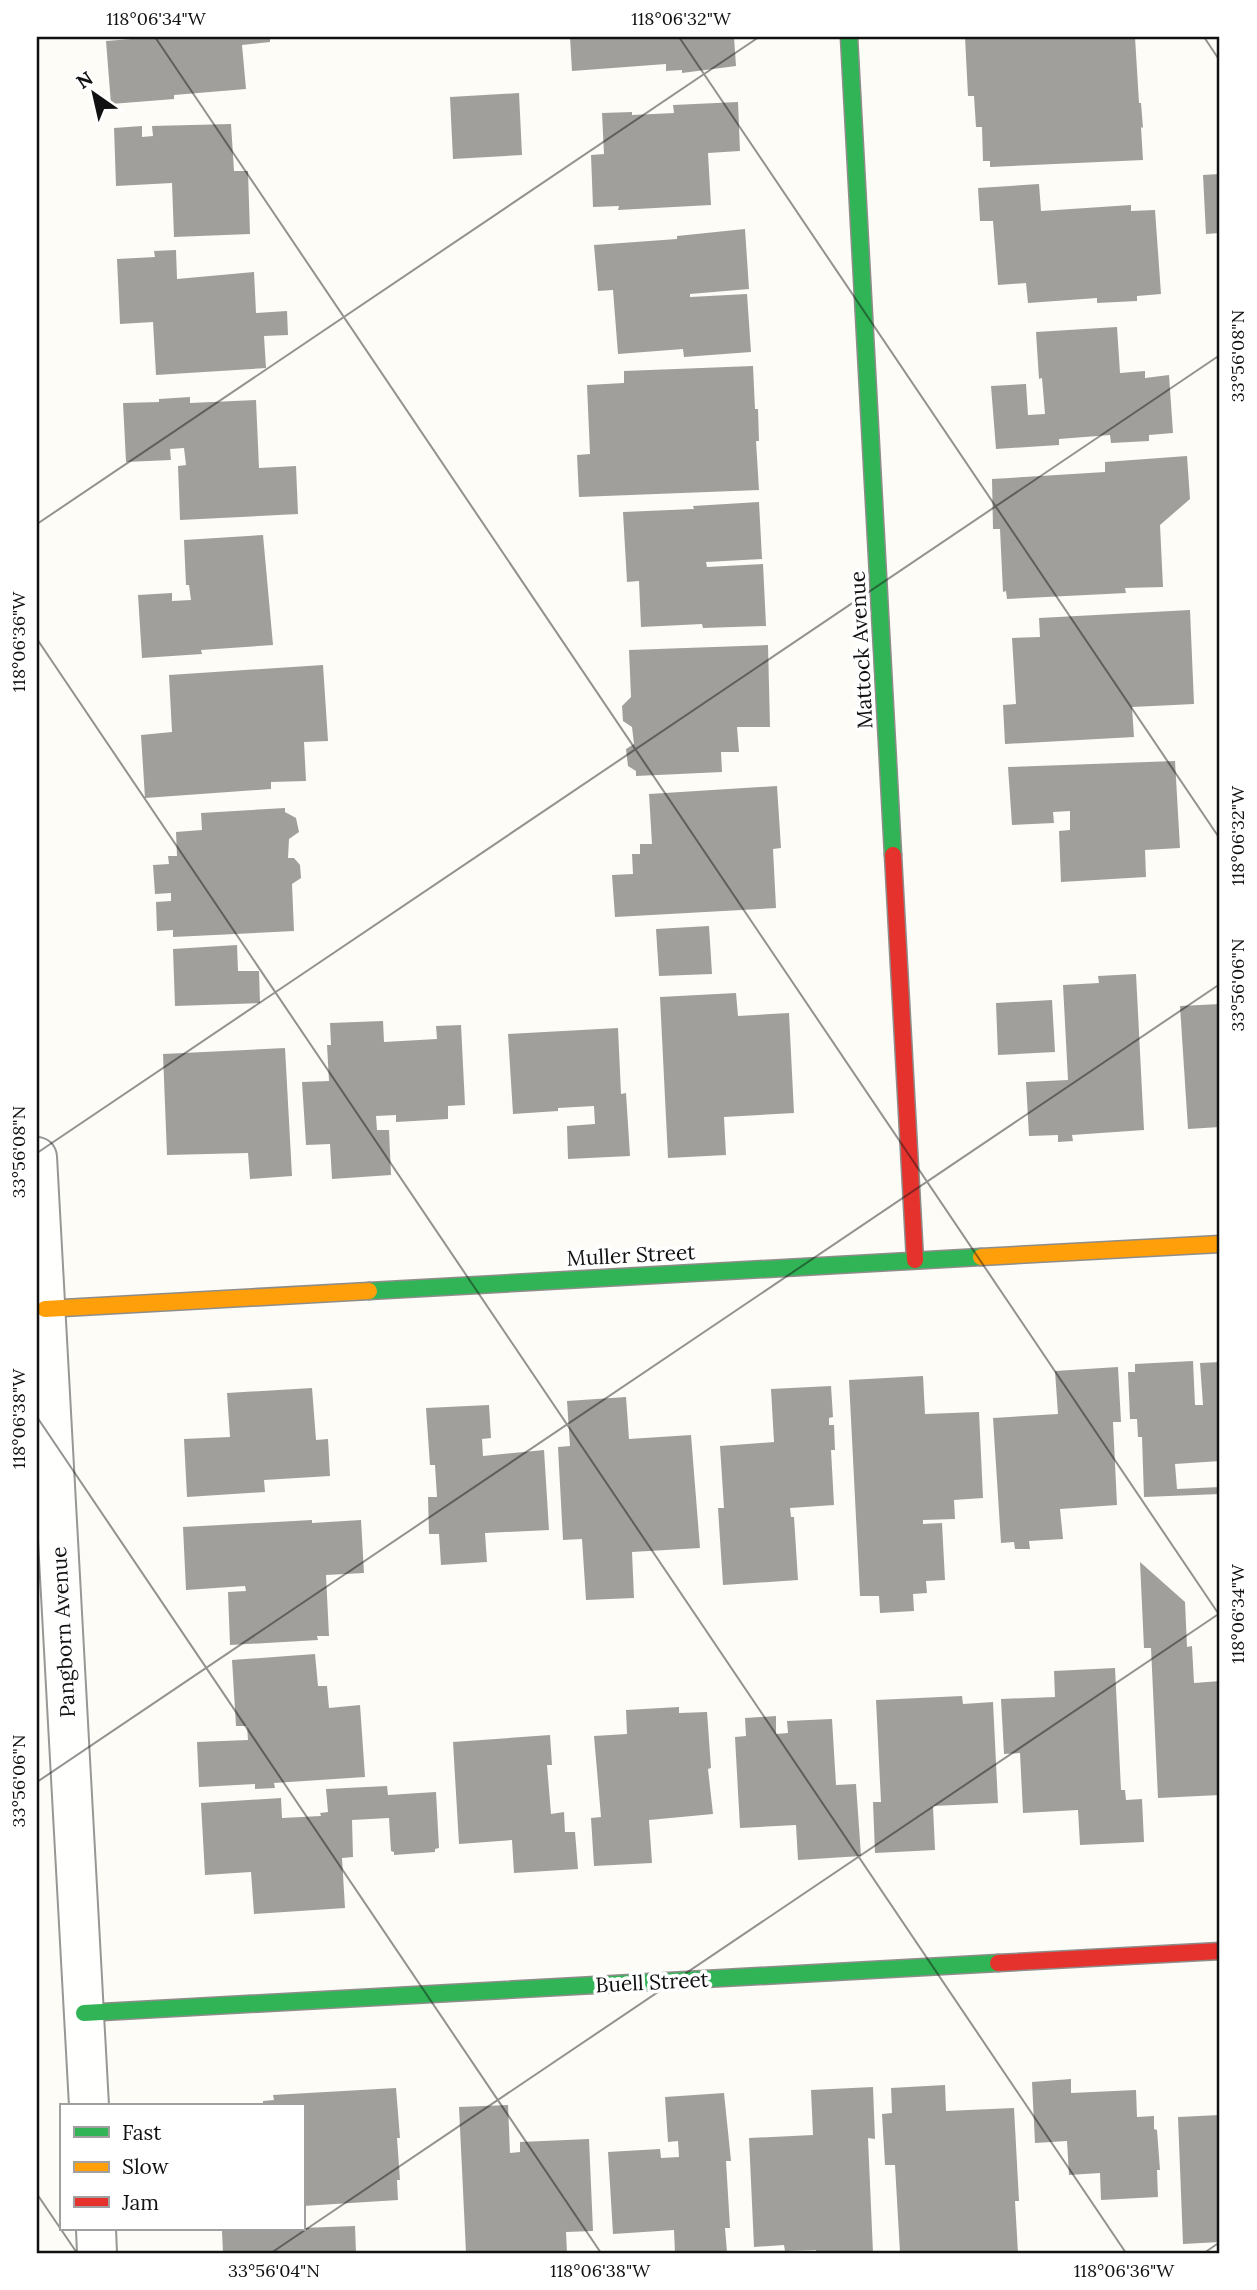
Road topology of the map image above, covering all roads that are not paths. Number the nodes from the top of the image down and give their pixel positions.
1 (849, 37) edge
2 (37, 1157) edge
3 (1220, 1244) edge
4 (915, 1260) junction
5 (45, 1309) junction
6 (49, 1612) edge
7 (1220, 1951) edge
8 (84, 2013) junction
9 (89, 2104) edge
10 (96, 2230) edge
11 (97, 2253) edge

1 - 4 street, Mattock Avenue
2 - 5 street, Pangborn Avenue
3 - 4 street, Muller Street
4 - 5 street, Muller Street
5 - 6 street, Pangborn Avenue
6 - 8 street, Pangborn Avenue
7 - 8 street, Buell Street
8 - 9 street, Pangborn Avenue
10 - 11 street

